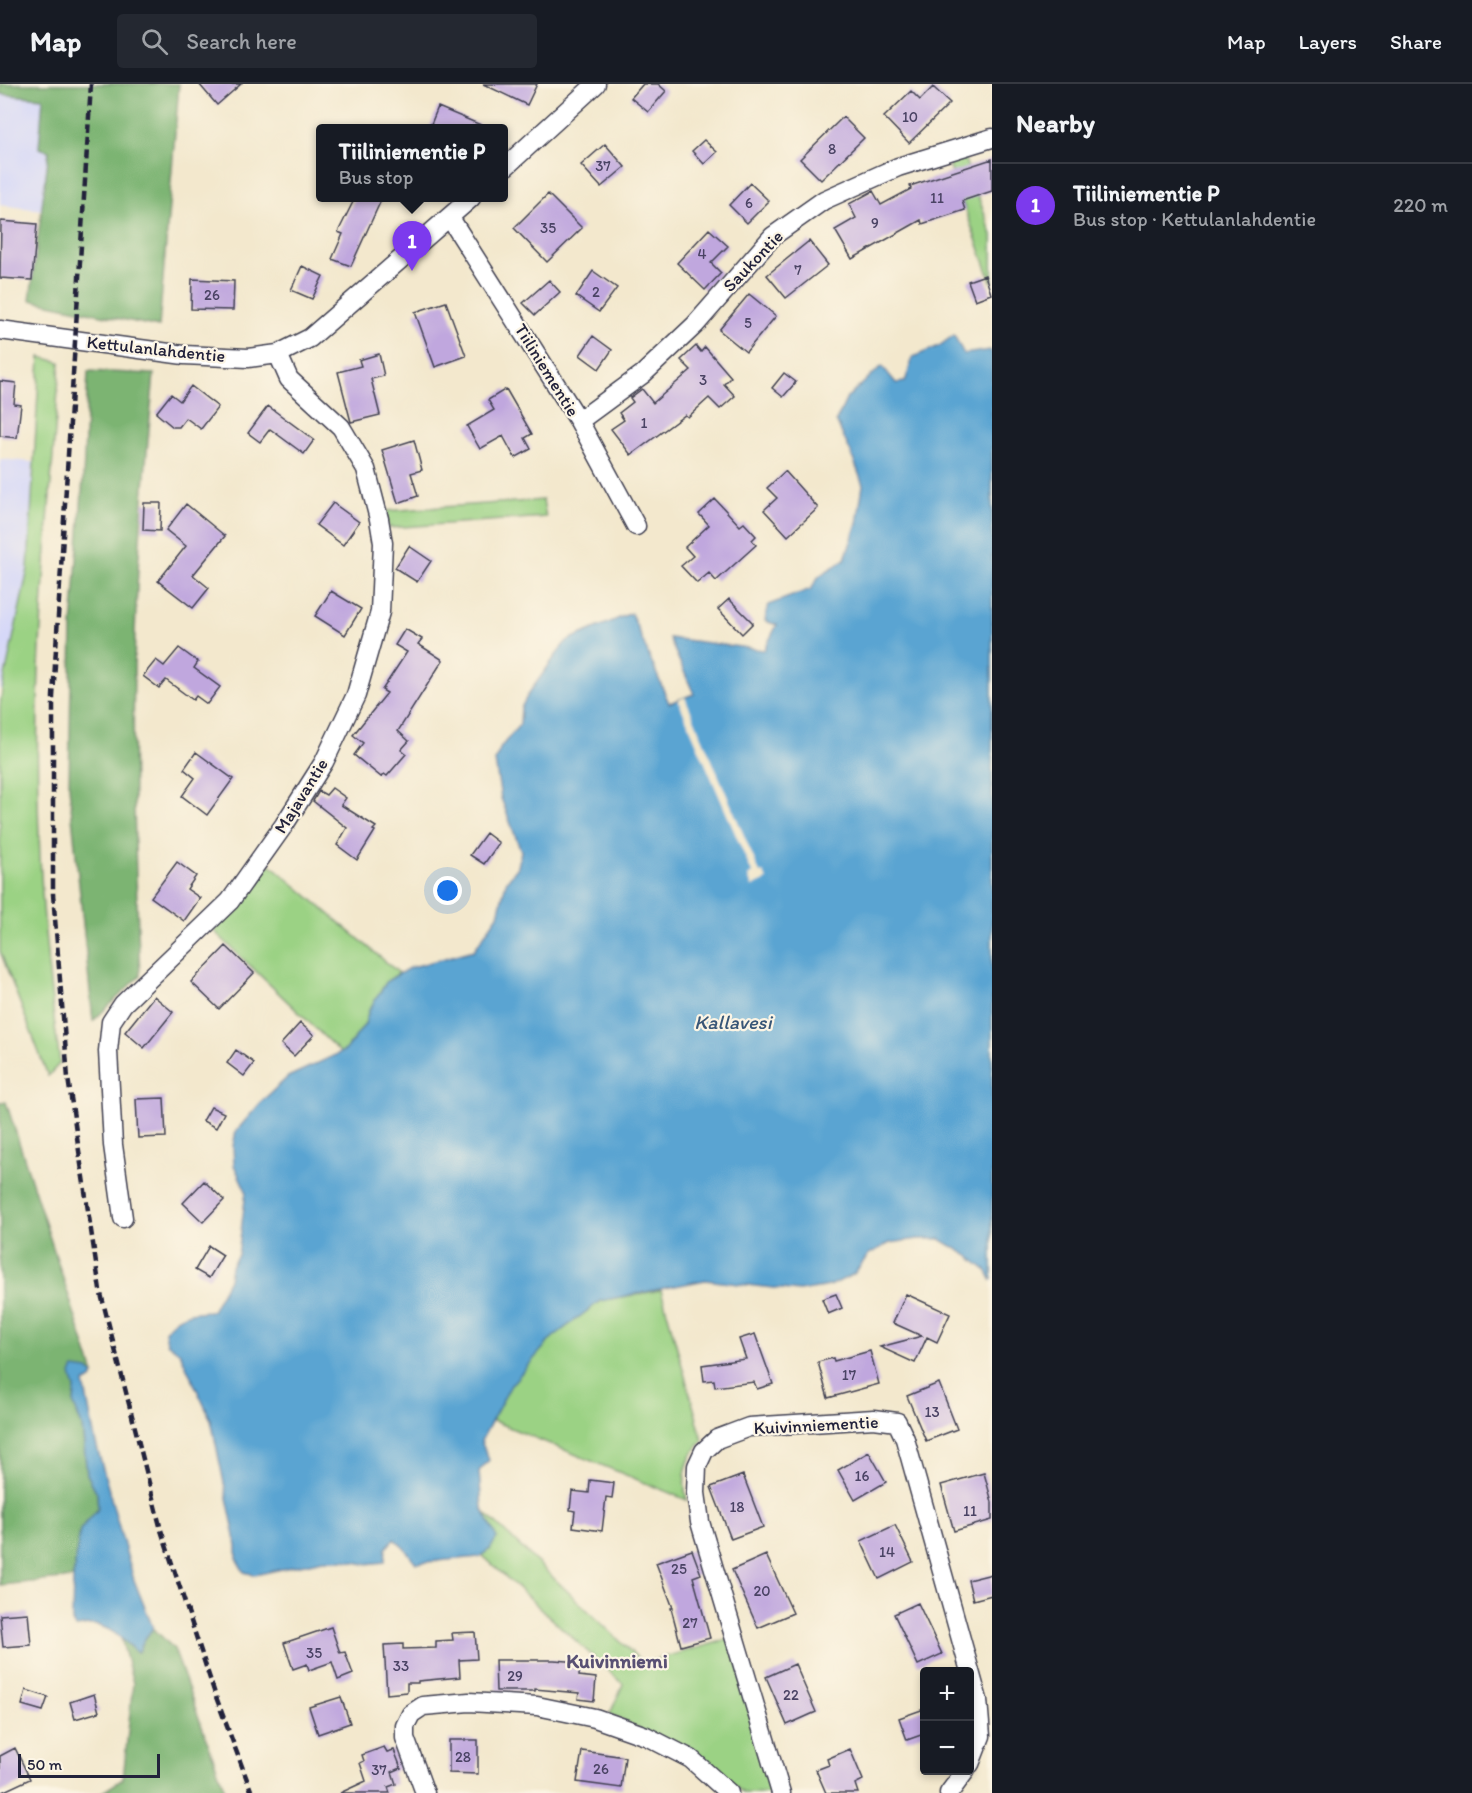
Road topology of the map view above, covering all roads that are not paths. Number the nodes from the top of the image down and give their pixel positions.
1 (590, 86) edge
2 (992, 138) edge
3 (508, 164) edge
4 (467, 202) edge
5 (450, 218) junction
6 (0, 330) edge
7 (278, 354) junction
8 (579, 421) junction
9 (636, 526) dead end
10 (123, 1218) dead end
11 (974, 1752) edge
12 (962, 1775) edge
13 (425, 1793) edge
14 (729, 1793) edge
15 (781, 1793) edge
16 (949, 1793) edge

1 - 3 street
2 - 8 street, Saukontie
4 - 5 street, Kettulanlahdentie
5 - 7 street, Kettulanlahdentie
5 - 8 street, Tiiliniementie
6 - 7 street, Kettulanlahdentie
7 - 10 street, Majavantie
8 - 9 street, Tiiliniementie
11 - 15 street, Kuivinniementie
12 - 16 street
13 - 14 street

